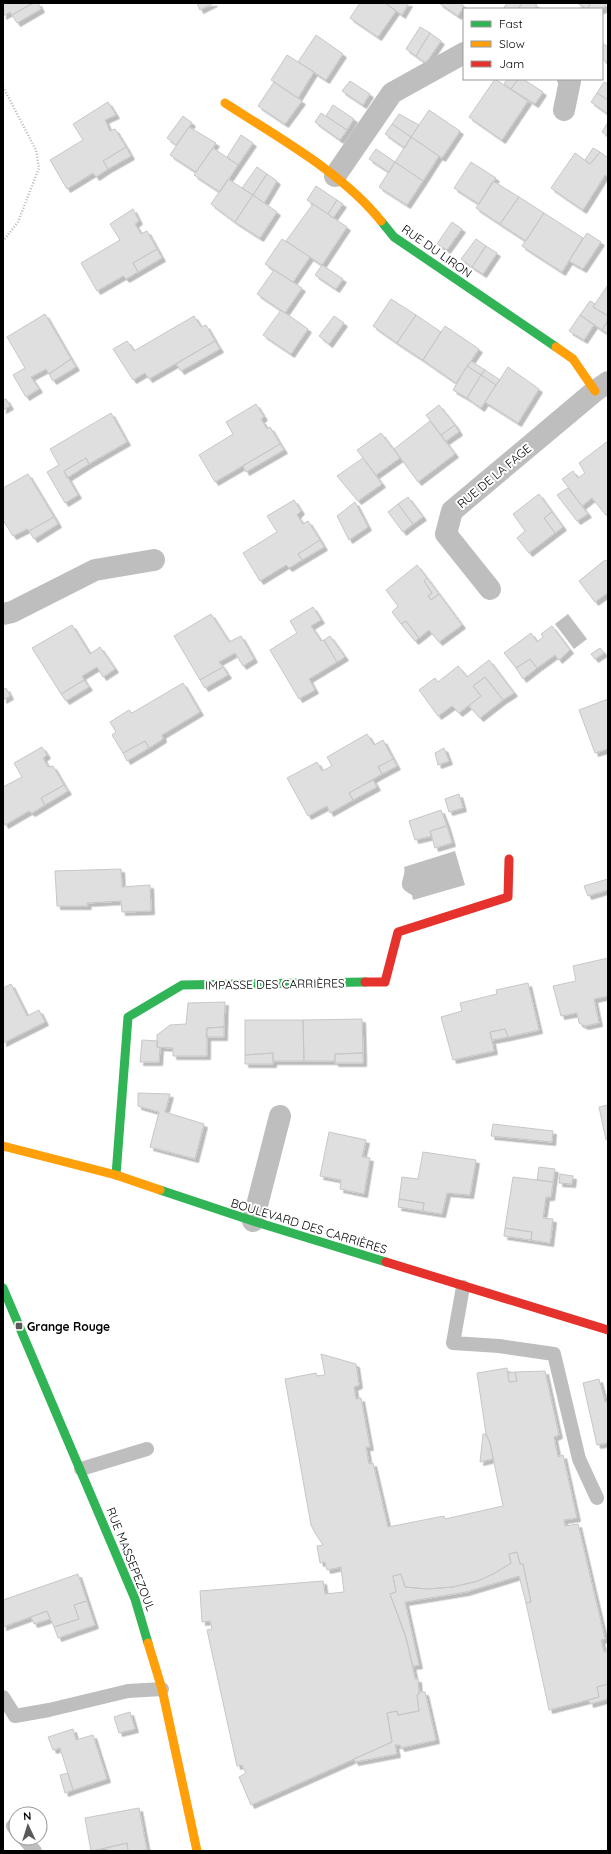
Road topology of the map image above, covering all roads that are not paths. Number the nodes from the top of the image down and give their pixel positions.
1 (463, 54) edge
2 (569, 80) edge
3 (225, 103) dead end
4 (564, 110) dead end
5 (335, 176) junction
6 (602, 387) edge
7 (154, 560) dead end
8 (490, 589) dead end
9 (3, 614) edge
10 (509, 860) dead end
11 (280, 1116) dead end
12 (3, 1146) edge
13 (116, 1175) junction
14 (253, 1221) junction
15 (463, 1287) junction
16 (3, 1288) edge
17 (608, 1330) edge
18 (147, 1450) dead end
19 (81, 1469) junction
20 (597, 1498) dead end
21 (162, 1689) junction
22 (3, 1697) edge
23 (197, 1851) edge

1 - 5 street
2 - 4 street
3 - 5 street, RUE DU LIRON
5 - 6 street, RUE DU LIRON
6 - 8 street, RUE DE LA FAGE
7 - 9 street
10 - 13 street, IMPASSE DES CARRIÈRES
11 - 14 street
12 - 13 street, BOULEVARD DES CARRIÈRES
13 - 14 street, BOULEVARD DES CARRIÈRES
14 - 15 street, BOULEVARD DES CARRIÈRES
15 - 17 street, BOULEVARD DES CARRIÈRES
15 - 20 lane
16 - 19 street, RUE MASSEPEZOUL
18 - 19 lane
19 - 21 street, RUE MASSEPEZOUL
21 - 22 lane
21 - 23 street, RUE MASSEPEZOUL

